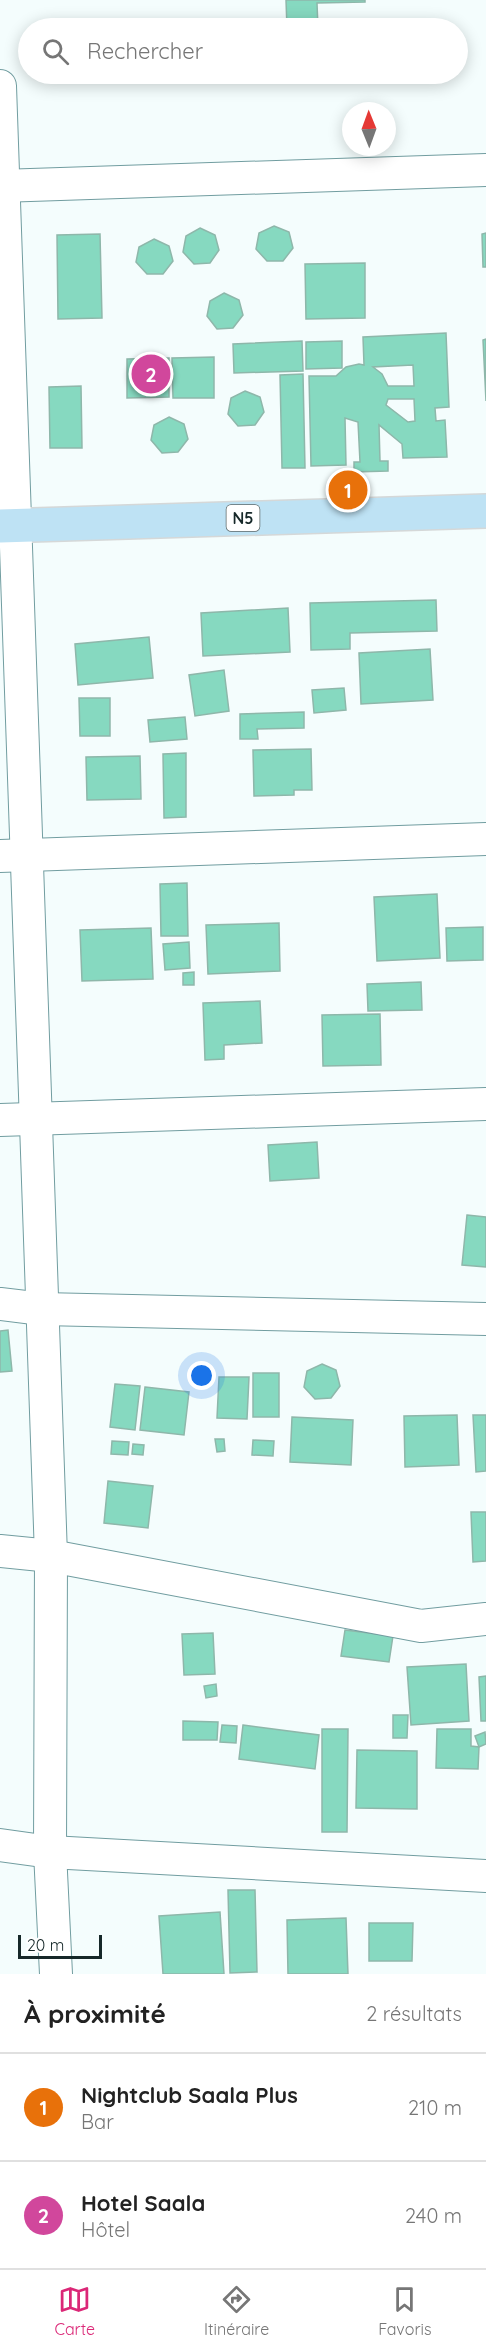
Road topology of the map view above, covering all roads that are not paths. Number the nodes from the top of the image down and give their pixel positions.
1 (0, 86) edge
2 (486, 170) edge
3 (2, 185) edge
4 (486, 511) edge
5 (7, 526) edge
6 (486, 840) edge
7 (13, 856) edge
8 (486, 1104) edge
9 (36, 1119) junction
10 (0, 1120) edge
11 (0, 1304) edge
12 (42, 1310) junction
13 (486, 1319) edge
14 (0, 1551) edge
15 (51, 1556) junction
16 (486, 1619) edge
17 (0, 1845) edge
18 (50, 1852) junction
19 (486, 1876) edge
20 (56, 1974) edge

1 - 3 street
2 - 3 street
3 - 5 street
4 - 5 highway, N5
5 - 7 street
6 - 7 street
7 - 9 street
8 - 9 street
9 - 10 street
9 - 12 street
11 - 12 street
12 - 13 street
12 - 15 street
14 - 15 street
15 - 16 street
15 - 18 street
17 - 18 street
18 - 19 street
18 - 20 street

